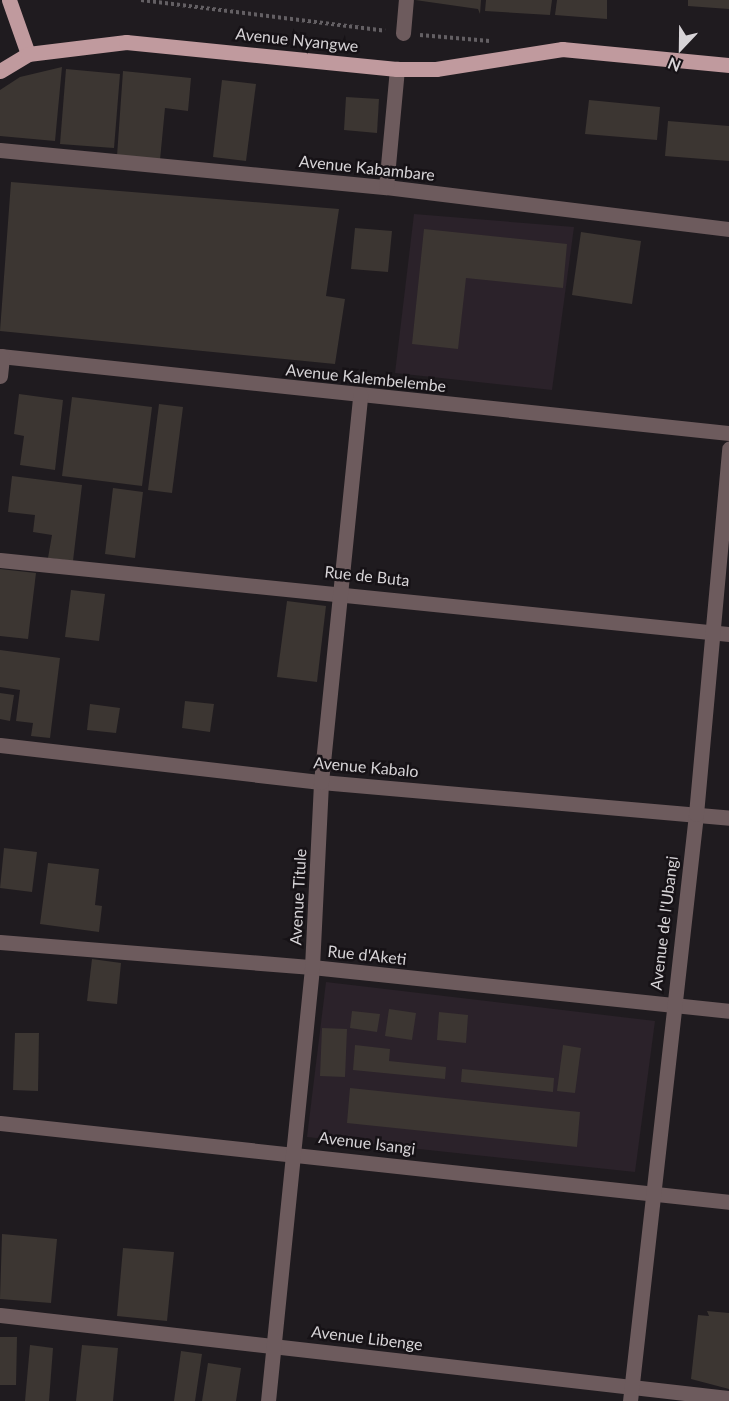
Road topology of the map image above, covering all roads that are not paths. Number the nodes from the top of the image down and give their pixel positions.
1 (9, 0) edge
2 (406, 0) edge
3 (403, 33) road end
4 (28, 54) junction
5 (729, 65) edge
6 (397, 69) junction
7 (0, 71) edge
8 (0, 150) edge
9 (386, 187) junction
10 (729, 229) edge
11 (1, 356) edge
12 (0, 376) edge
13 (360, 395) junction
14 (729, 433) edge
15 (729, 448) edge
16 (0, 560) edge
17 (340, 591) junction
18 (713, 632) junction
19 (729, 634) edge
20 (0, 745) edge
21 (321, 782) junction
22 (696, 814) junction
23 (729, 818) edge
24 (0, 942) edge
25 (312, 967) junction
26 (672, 1005) junction
27 (729, 1011) edge
28 (0, 1123) edge
29 (295, 1152) junction
30 (650, 1194) junction
31 (729, 1202) edge
32 (0, 1315) edge
33 (275, 1346) junction
34 (631, 1394) edge
35 (729, 1398) edge
36 (268, 1401) edge

1 - 4 main road
2 - 3 street
4 - 6 main road, Avenue Nyangwe
4 - 7 main road, Avenue Nyangwe
5 - 6 main road, Avenue Nyangwe
6 - 9 street
8 - 9 street, Avenue Kabambare
9 - 10 street, Avenue Kabambare
11 - 12 street
11 - 13 street, Avenue Kalembelembe
13 - 14 street, Avenue Kalembelembe
13 - 17 street, Avenue Titule
15 - 18 street, Avenue de l'Ubangi
16 - 17 street, Rue de Buta
17 - 18 street, Rue de Buta
17 - 21 street, Avenue Titule
18 - 19 street, Rue de Buta
18 - 22 street, Avenue de l'Ubangi
20 - 21 street, Avenue Kabalo
21 - 22 street, Avenue Kabalo
21 - 25 street, Avenue Titule
22 - 23 street, Avenue Kabalo
22 - 26 street, Avenue de l'Ubangi
24 - 25 street, Rue d'Aketi
25 - 26 street, Rue d'Aketi
25 - 29 street, Avenue Titule
26 - 27 street, Rue d'Aketi
26 - 30 street, Avenue de l'Ubangi
28 - 29 street, Avenue Isangi
29 - 30 street, Avenue Isangi
29 - 33 street, Avenue Titule
30 - 31 street, Avenue Isangi
30 - 34 street, Avenue de l'Ubangi
32 - 33 street, Avenue Libenge
33 - 34 street, Avenue Libenge
33 - 36 street, Avenue Titule
34 - 35 street, Avenue Libenge

